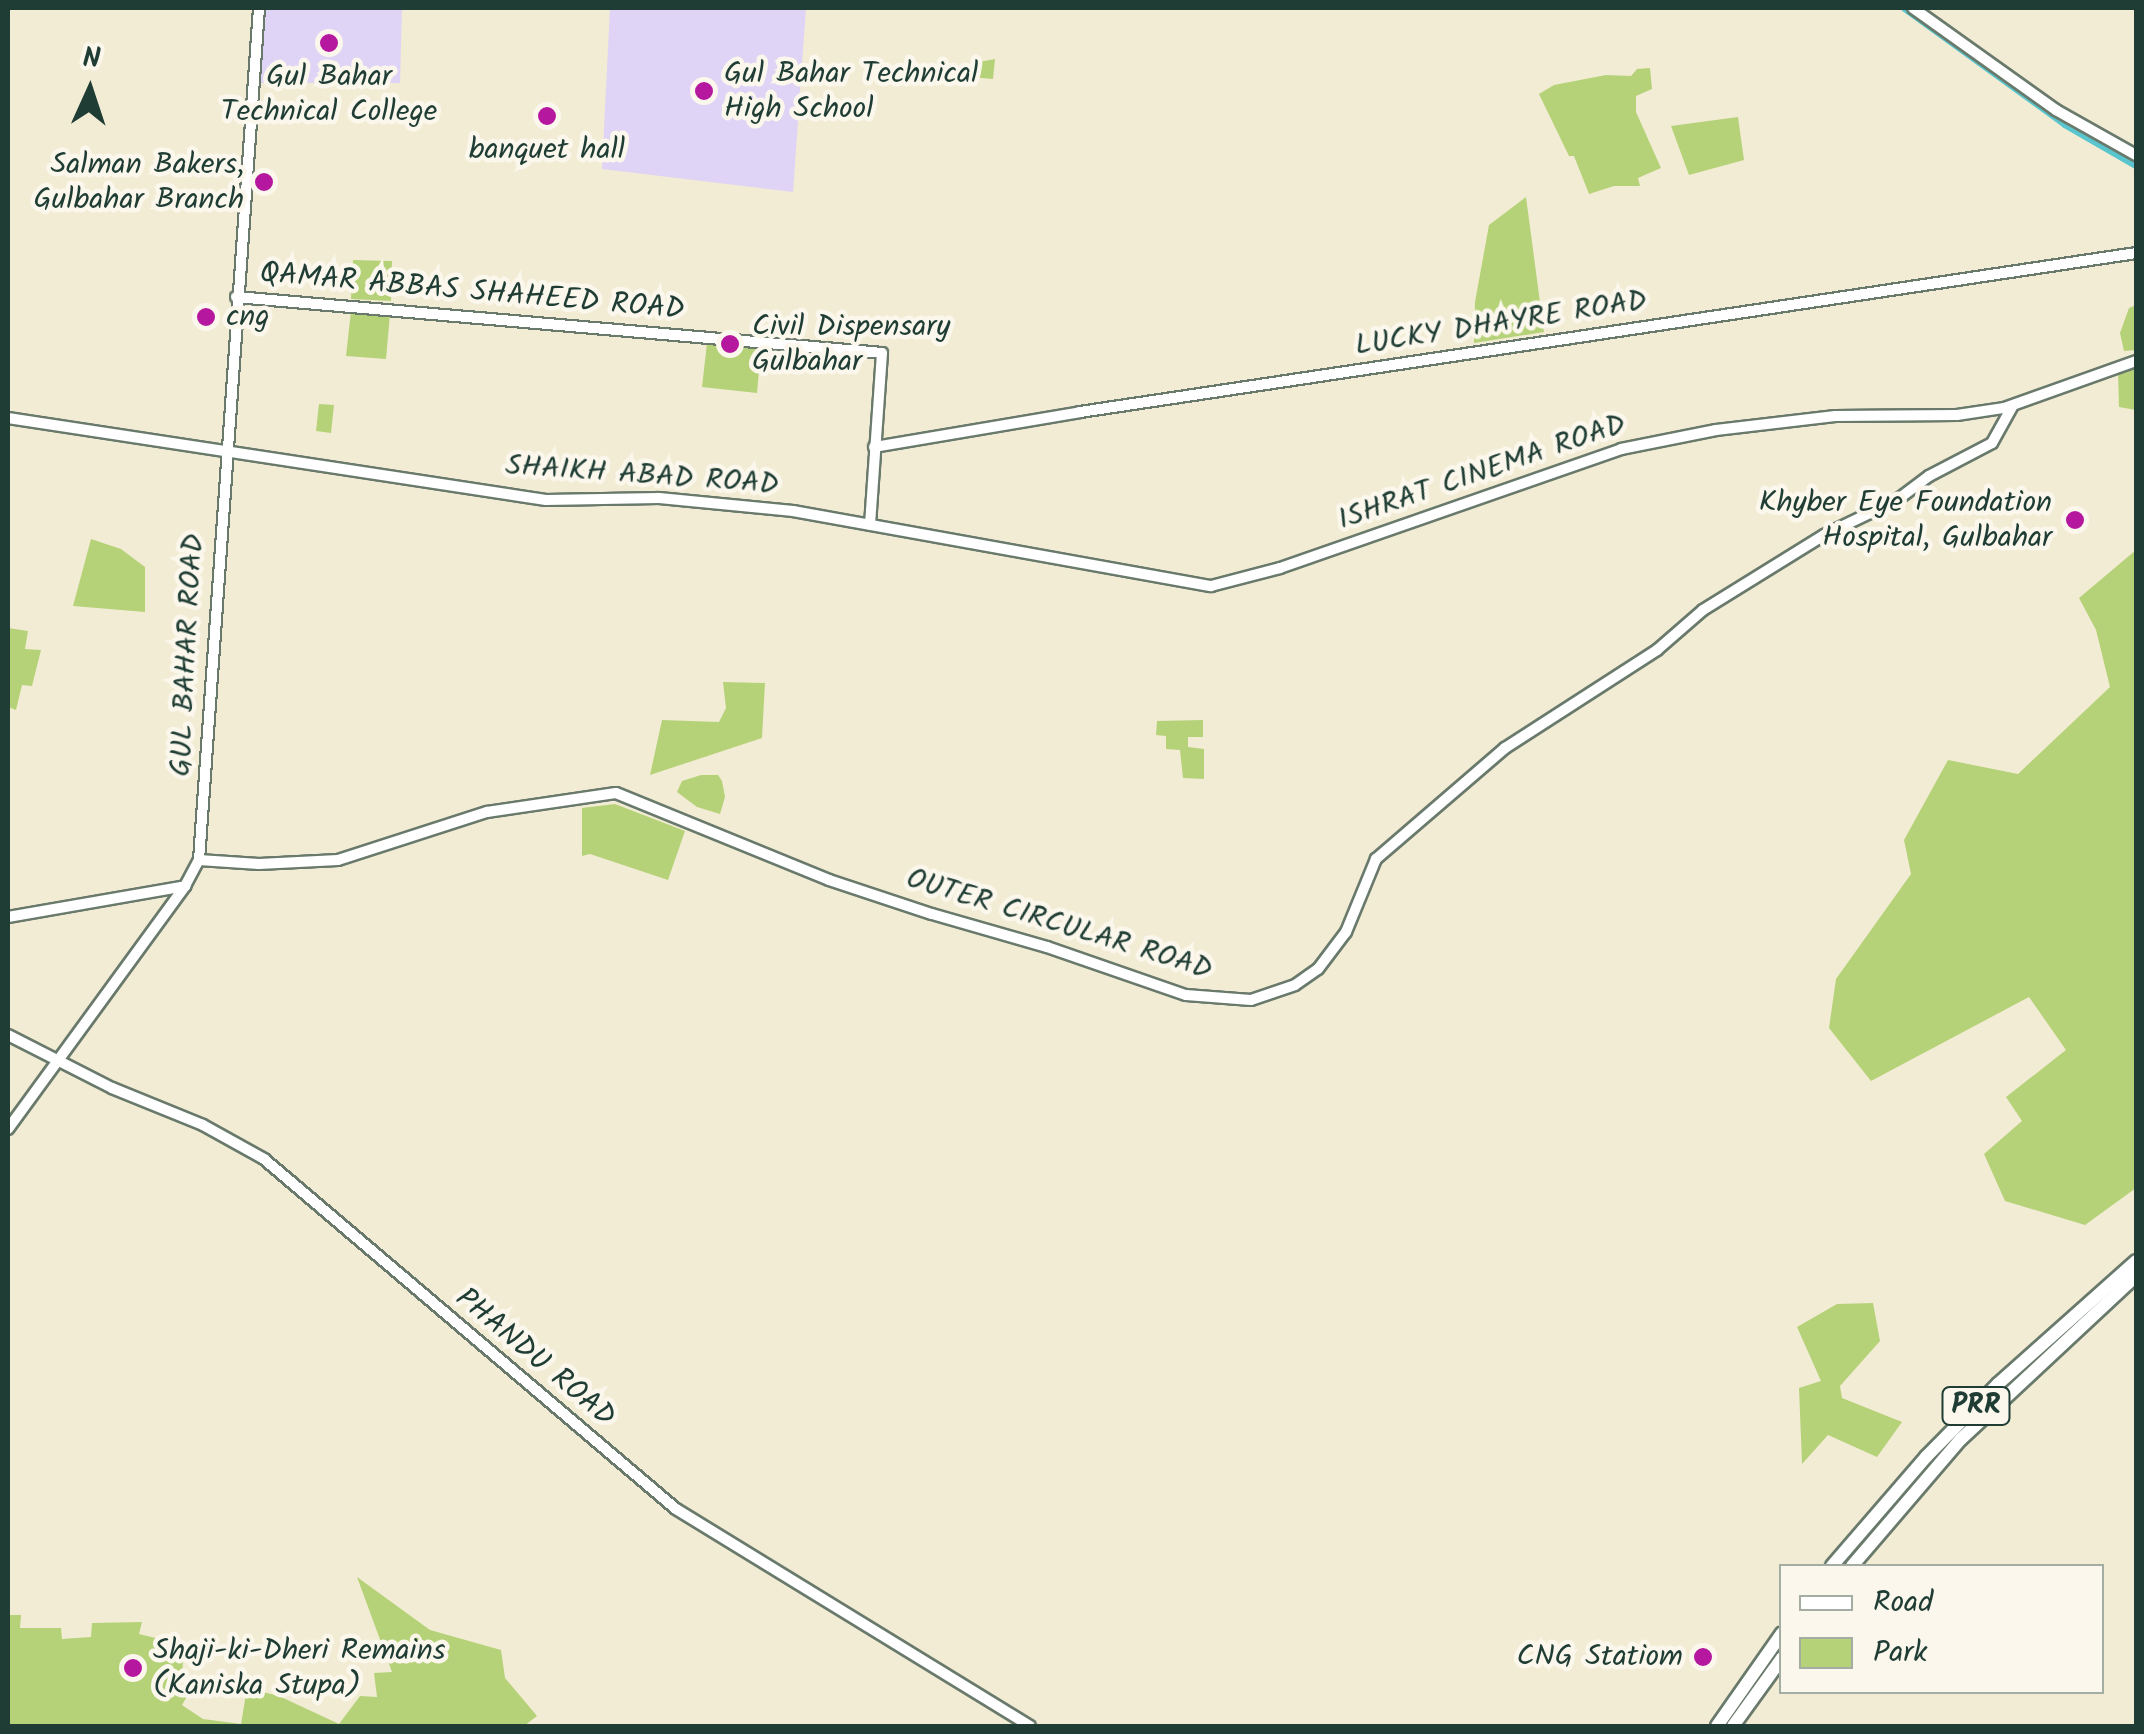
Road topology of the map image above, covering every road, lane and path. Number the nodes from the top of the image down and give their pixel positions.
1 (259, 8) edge
2 (1913, 8) edge
3 (2136, 155) edge
4 (2136, 254) edge
5 (236, 297) junction
6 (2136, 361) edge
7 (2012, 407) junction
8 (8, 418) edge
9 (874, 447) junction
10 (225, 452) junction
11 (870, 524) junction
12 (1211, 586) joint
13 (199, 860) junction
14 (185, 886) junction
15 (8, 917) edge
16 (8, 1035) edge
17 (56, 1060) junction
18 (8, 1129) edge
19 (2136, 1261) edge
20 (2136, 1276) edge
21 (1834, 1564) edge
22 (1854, 1564) edge
23 (1779, 1638) edge
24 (1779, 1662) edge
25 (1030, 1726) edge
26 (1717, 1726) edge
27 (1733, 1726) edge

1 - 5 main road, GUL BAHAR ROAD
2 - 3 main road
4 - 9 main road, LUCKY DHAYRE ROAD
5 - 9 main road, QAMAR ABBAS SHAHEED ROAD
5 - 10 main road, GUL BAHAR ROAD
6 - 7 main road, ISHRAT CINEMA ROAD
7 - 12 main road, ISHRAT CINEMA ROAD
7 - 13 main road, OUTER CIRCULAR ROAD
8 - 10 main road, SHAIKH ABAD ROAD
9 - 11 main road
10 - 11 main road, SHAIKH ABAD ROAD
10 - 13 main road, GUL BAHAR ROAD
11 - 12 main road, SHAIKH ABAD ROAD
13 - 14 main road
14 - 15 main road
14 - 17 main road
16 - 17 main road, PHANDU ROAD
17 - 18 main road
17 - 25 main road, PHANDU ROAD
19 - 21 highway, PRR
20 - 22 highway, PRR
23 - 26 highway
24 - 27 highway

